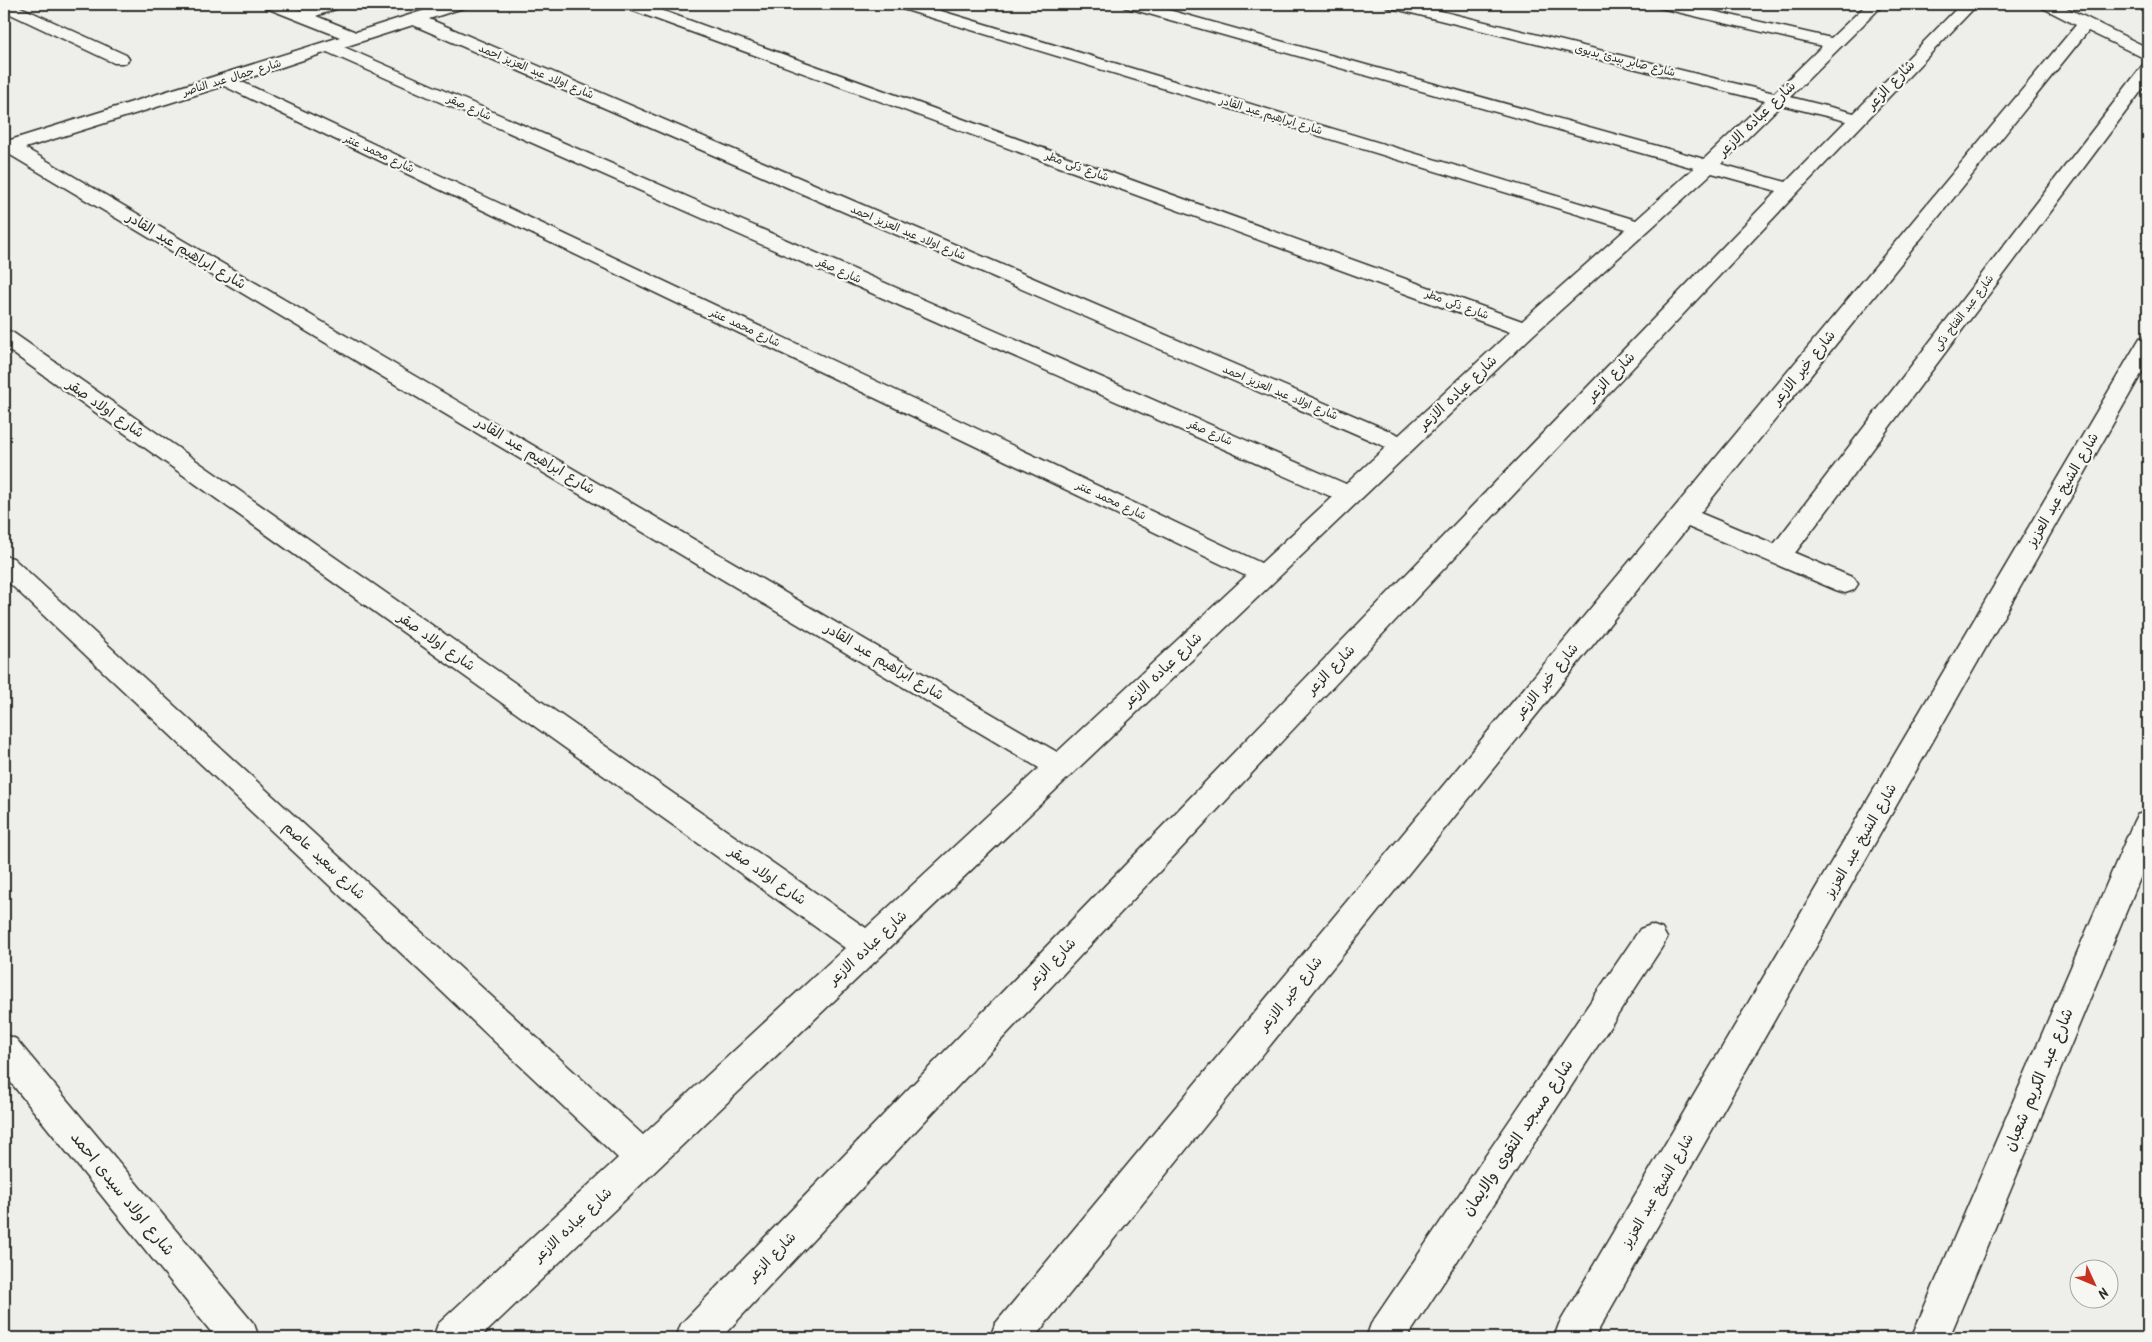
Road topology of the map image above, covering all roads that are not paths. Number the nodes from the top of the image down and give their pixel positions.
1 (270, 4) edge
2 (335, 4) edge
3 (460, 4) edge
4 (629, 4) edge
5 (902, 4) edge
6 (1130, 4) edge
7 (1393, 4) edge
8 (1662, 4) edge
9 (1876, 4) edge
10 (1970, 4) edge
11 (2047, 4) edge
12 (4, 5) edge
13 (301, 16) junction
14 (414, 19) junction
15 (2086, 24) junction
16 (356, 38) junction
17 (1834, 44) junction
18 (329, 47) junction
19 (2148, 55) edge
20 (120, 59) dead end
21 (2148, 70) edge
22 (224, 80) junction
23 (1778, 99) junction
24 (1858, 119) junction
25 (6, 147) edge
26 (1708, 166) junction
27 (1790, 189) junction
28 (1639, 228) junction
29 (1525, 330) junction
30 (4, 337) edge
31 (2148, 343) edge
32 (1402, 446) junction
33 (1350, 495) junction
34 (1683, 515) junction
35 (1779, 556) junction
36 (4, 564) edge
37 (1265, 575) junction
38 (1845, 584) dead end
39 (1060, 767) junction
40 (2148, 823) edge
41 (1651, 938) dead end
42 (869, 948) junction
43 (4, 1049) edge
44 (644, 1159) junction
45 (240, 1338) edge
46 (452, 1338) edge
47 (695, 1338) edge
48 (1009, 1338) edge
49 (1386, 1338) edge
50 (1573, 1338) edge
51 (1930, 1338) edge

1 - 13 street
2 - 13 street
3 - 14 street, شارع جمال عبد الناصر
4 - 29 street, شارع ذكى مطر
5 - 28 street, شارع ابراهيم عبد القادر
6 - 26 street
7 - 23 street, شارع صابر بيدئ بديوى
8 - 17 street
9 - 17 street, شارع عباده الازعر
10 - 24 street, شارع الزعر
11 - 15 street
12 - 20 street
13 - 16 street
14 - 16 street, شارع جمال عبد الناصر
14 - 32 street, شارع اولاد عبد العزيز احمد
15 - 19 street
15 - 34 street, شارع خير الازعر
16 - 18 street, شارع جمال عبد الناصر
17 - 23 street, شارع عباده الازعر
18 - 22 street, شارع جمال عبد الناصر
18 - 33 street, شارع صقر
21 - 35 street, شارع عبد الفتاح ذكى
22 - 25 street, شارع جمال عبد الناصر
22 - 37 street, شارع محمد عنتر
23 - 24 street, شارع صابر بيدئ بديوى
23 - 26 street, شارع عباده الازعر
24 - 27 street, شارع الزعر
25 - 39 street, شارع ابراهيم عبد القادر
26 - 27 street
26 - 28 street, شارع عباده الازعر
27 - 47 street, شارع الزعر
28 - 29 street, شارع عباده الازعر
29 - 32 street, شارع عباده الازعر
30 - 42 street, شارع اولاد صقر
31 - 50 street, شارع الشيخ عبد العزيز
32 - 33 street, شارع عباده الازعر
33 - 37 street, شارع عباده الازعر
34 - 35 street
34 - 48 street, شارع خير الازعر
35 - 38 street
36 - 44 street, شارع سعيد عاصم
37 - 39 street, شارع عباده الازعر
39 - 42 street, شارع عباده الازعر
40 - 51 street, شارع عبد الكريم شعبان
41 - 49 street, شارع مسجد التقوى والايمان
42 - 44 street, شارع عباده الازعر
43 - 45 street, شارع اولاد سيدى احمد
44 - 46 street, شارع عباده الازعر

